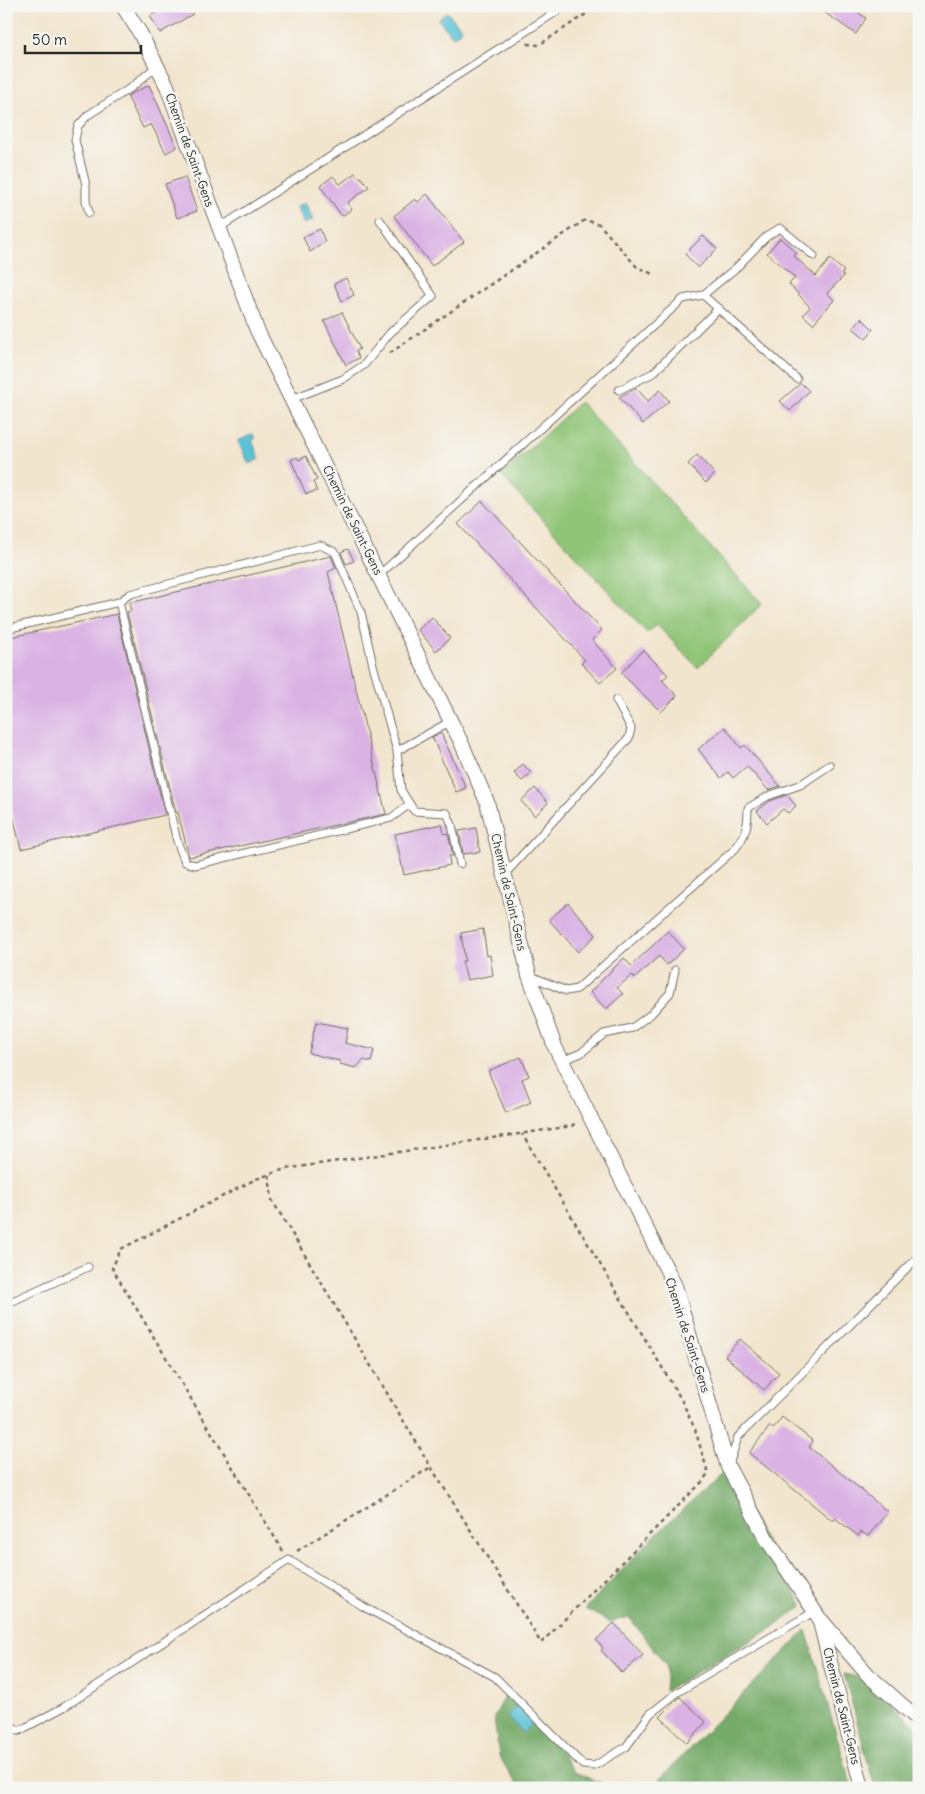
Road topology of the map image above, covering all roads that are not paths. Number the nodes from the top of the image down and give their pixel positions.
1 (123, 6) edge
2 (554, 6) edge
3 (157, 66) junction
4 (89, 213) dead end
5 (380, 220) dead end
6 (218, 228) junction
7 (814, 256) dead end
8 (703, 295) junction
9 (719, 308) junction
10 (797, 379) dead end
11 (618, 390) dead end
12 (292, 399) junction
13 (380, 575) junction
14 (118, 602) junction
15 (6, 629) edge
16 (616, 700) dead end
17 (451, 721) junction
18 (397, 751) junction
19 (830, 765) dead end
20 (410, 804) junction
21 (460, 864) dead end
22 (505, 874) junction
23 (675, 970) dead end
24 (529, 975) junction
25 (562, 1061) junction
26 (919, 1256) edge
27 (88, 1267) dead end
28 (6, 1304) edge
29 (728, 1468) junction
30 (817, 1615) junction
31 (919, 1720) edge
32 (6, 1722) edge
33 (862, 1788) edge

1 - 3 street, Chemin de Saint-Gens
2 - 6 lane
3 - 4 lane
3 - 6 street, Chemin de Saint-Gens
5 - 12 lane
6 - 12 street, Chemin de Saint-Gens
7 - 8 lane
8 - 9 lane
8 - 13 lane
9 - 10 lane
9 - 11 lane
12 - 13 street, Chemin de Saint-Gens
13 - 17 street, Chemin de Saint-Gens
14 - 15 lane
14 - 18 lane
14 - 20 lane
16 - 22 lane
17 - 18 lane
17 - 22 street, Chemin de Saint-Gens
18 - 20 lane
19 - 24 lane
20 - 21 lane
22 - 24 street, Chemin de Saint-Gens
23 - 25 lane
24 - 25 street, Chemin de Saint-Gens
25 - 29 street, Chemin de Saint-Gens
26 - 29 lane
27 - 28 lane
29 - 30 street, Chemin de Saint-Gens
30 - 31 street
30 - 32 lane
30 - 33 street, Chemin de Saint-Gens

